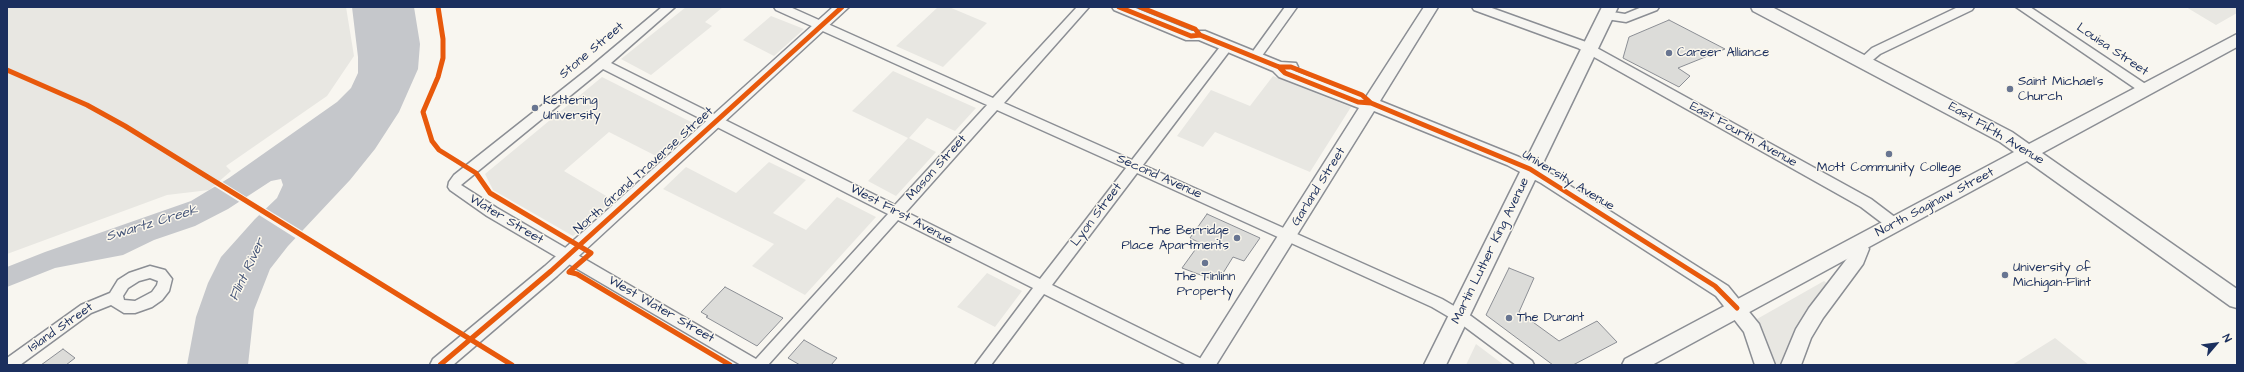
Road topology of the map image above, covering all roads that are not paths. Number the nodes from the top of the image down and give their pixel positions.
1 (669, 7) edge
2 (780, 7) edge
3 (842, 7) edge
4 (1083, 7) edge
5 (1120, 7) edge
6 (1140, 7) edge
7 (1291, 7) edge
8 (1431, 7) edge
9 (1478, 7) edge
10 (1653, 7) edge
11 (1759, 7) edge
12 (1968, 7) edge
13 (2022, 7) edge
14 (1608, 11) edge
15 (822, 26) junction
16 (1200, 35) junction
17 (2237, 40) edge
18 (1227, 46) junction
19 (1589, 49) junction
20 (1255, 57) junction
21 (1864, 61) junction
22 (601, 63) junction
23 (2146, 90) junction
24 (1371, 103) junction
25 (995, 104) junction
26 (716, 121) junction
27 (2029, 152) junction
28 (1135, 166) junction
29 (1530, 170) junction
30 (459, 178) joint
31 (897, 213) junction
32 (1895, 224) junction
33 (1289, 235) junction
34 (1858, 244) junction
35 (567, 256) junction
36 (1043, 287) junction
37 (116, 297) dead end
38 (2237, 300) edge
39 (1737, 308) junction
40 (1459, 315) junction
41 (8, 365) edge
42 (440, 365) edge
43 (754, 365) edge
44 (759, 365) edge
45 (982, 365) edge
46 (1201, 365) edge
47 (1206, 365) edge
48 (1435, 365) edge
49 (1527, 365) edge
50 (1633, 365) edge
51 (1765, 365) edge
52 (1791, 365) edge

1 - 22 street, Stone Street
2 - 15 street, Second Avenue
3 - 15 street, North Grand Traverse Street
4 - 25 street, Mason Street
5 - 16 street, University Avenue
6 - 16 street, University Avenue
7 - 20 street
8 - 24 street, Garland Street
9 - 19 street, East Fourth Avenue
10 - 14 street
11 - 21 main road, East Fifth Avenue
12 - 21 street
13 - 23 street, Louisa Street
14 - 19 main road, Martin Luther King Avenue
15 - 25 street, Second Avenue
15 - 26 street, North Grand Traverse Street
16 - 18 street, University Avenue
17 - 23 main road, North Saginaw Street
18 - 20 street, University Avenue
18 - 28 street, Lyon Street
19 - 29 main road, Martin Luther King Avenue
19 - 32 street, East Fourth Avenue
20 - 24 street, University Avenue
21 - 27 main road, East Fifth Avenue
22 - 26 street, West First Avenue
22 - 30 street, Stone Street
23 - 27 main road, North Saginaw Street
24 - 29 street, University Avenue
24 - 33 street, Garland Street
25 - 28 street, Second Avenue
25 - 31 street, Mason Street
26 - 31 street, West First Avenue
26 - 35 street, North Grand Traverse Street
27 - 32 main road, North Saginaw Street
27 - 38 main road, East Fifth Avenue
28 - 33 street, Second Avenue
28 - 36 street, Lyon Street
29 - 39 street, University Avenue
29 - 40 main road, Martin Luther King Avenue
30 - 35 street, Water Street
31 - 36 street, West First Avenue
31 - 44 street, Mason Street
32 - 34 main road, North Saginaw Street
33 - 40 street, Second Avenue
33 - 47 street, Garland Street
34 - 39 main road, North Saginaw Street
34 - 52 street
35 - 42 street, North Grand Traverse Street
35 - 43 street, West Water Street
36 - 45 street, Lyon Street
36 - 46 street, West First Avenue
37 - 41 street, Island Street
39 - 50 main road, North Saginaw Street
39 - 51 street, University Avenue
40 - 48 main road, Martin Luther King Avenue
40 - 49 street, Second Avenue

